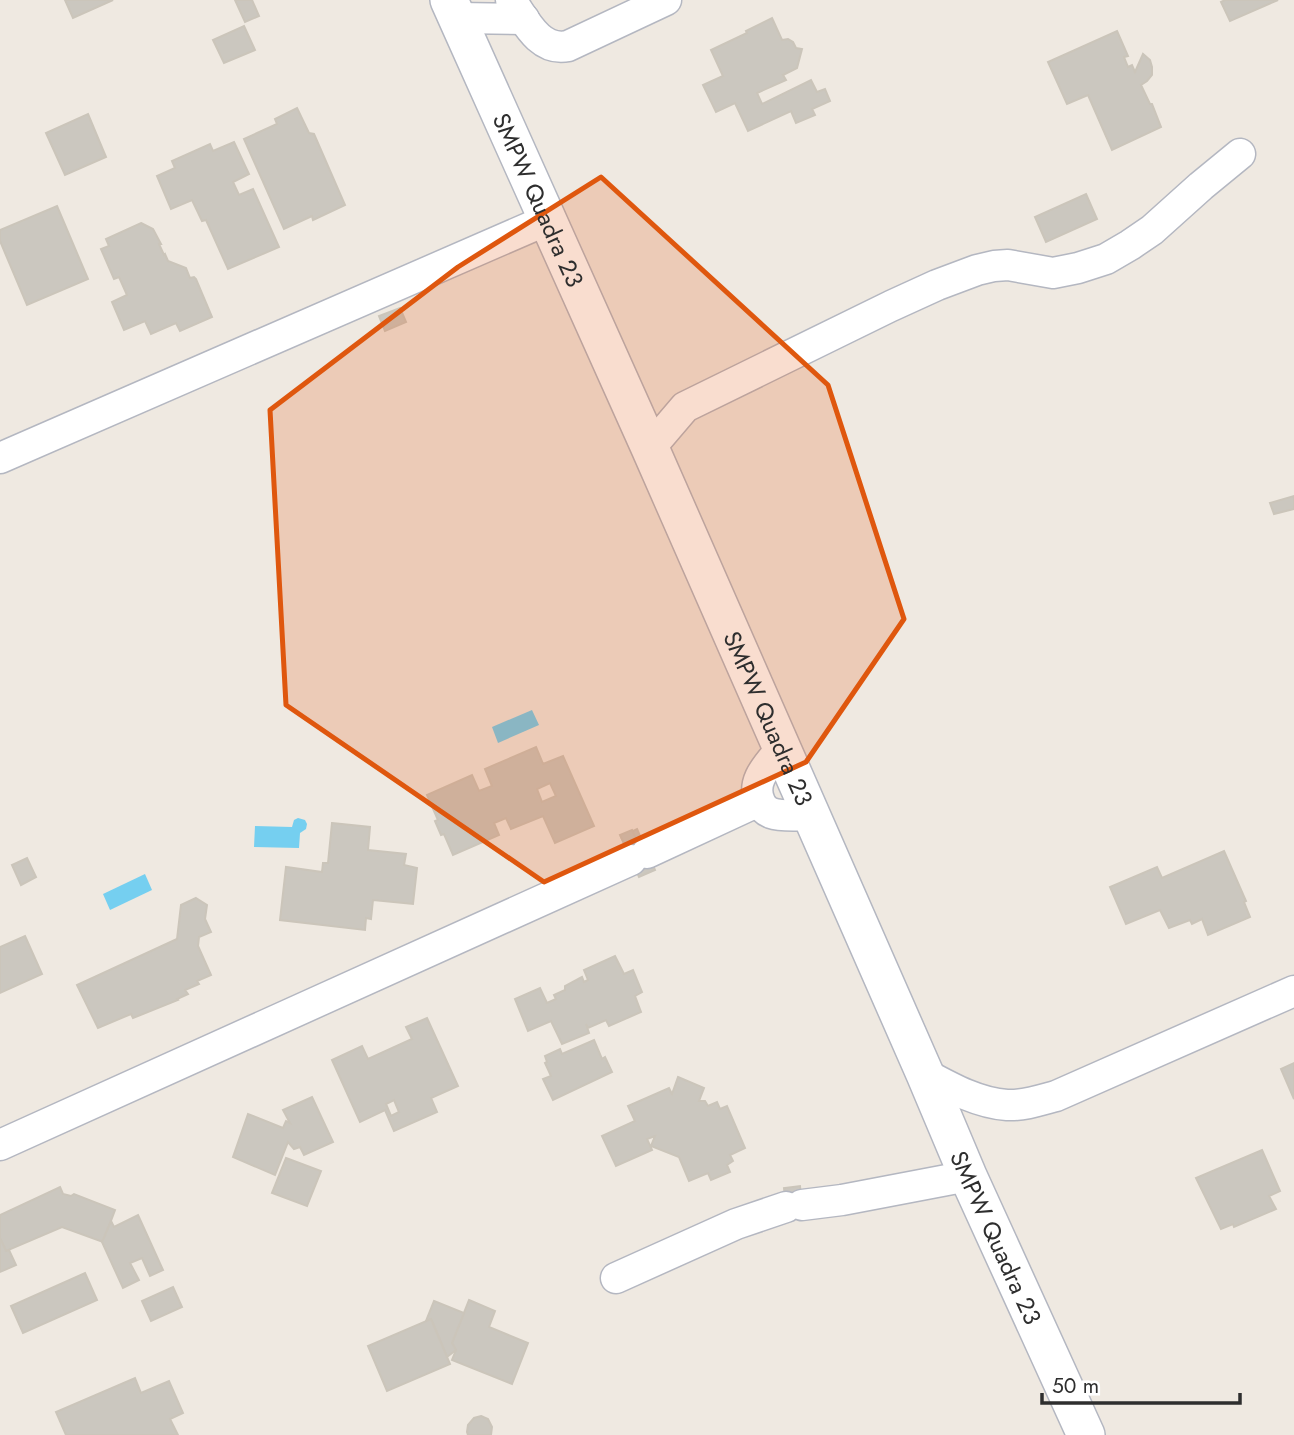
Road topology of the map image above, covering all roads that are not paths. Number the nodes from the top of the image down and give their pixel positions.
1 (667, 0) edge
2 (453, 9) edge
3 (518, 10) edge
4 (1240, 154) dead end
5 (547, 220) junction
6 (631, 407) junction
7 (685, 407) junction
8 (650, 448) junction
9 (0, 458) edge
10 (781, 749) junction
11 (759, 800) junction
12 (810, 815) junction
13 (1294, 990) edge
14 (925, 1074) junction
15 (0, 1145) edge
16 (968, 1176) junction
17 (616, 1278) dead end
18 (1086, 1435) edge

1 - 3 street
2 - 3 street
2 - 5 street, SMPW Quadra 23
4 - 7 street
5 - 6 street, SMPW Quadra 23
5 - 9 street
6 - 7 street
6 - 8 street, SMPW Quadra 23
7 - 8 street
8 - 10 street, SMPW Quadra 23
10 - 11 street
10 - 12 street, SMPW Quadra 23
11 - 12 street
11 - 15 street
12 - 14 street, SMPW Quadra 23
13 - 14 street
14 - 16 street, SMPW Quadra 23
16 - 17 street
16 - 18 street, SMPW Quadra 23

